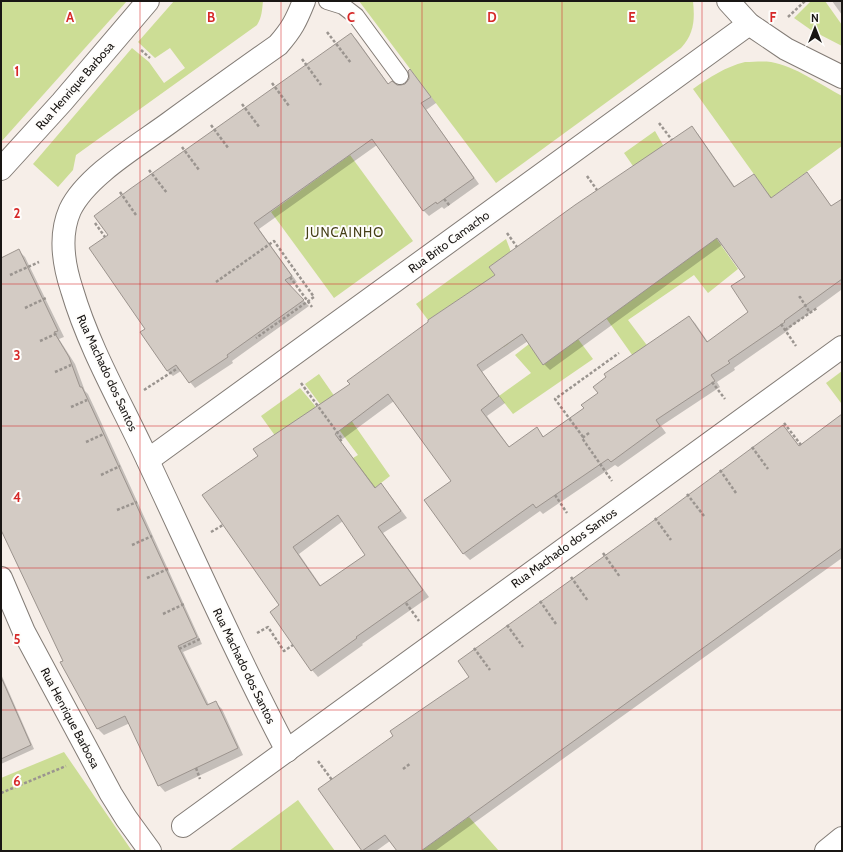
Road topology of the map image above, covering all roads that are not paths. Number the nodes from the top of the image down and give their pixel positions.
1 (148, 1) edge
2 (305, 1) edge
3 (327, 1) edge
4 (728, 1) edge
5 (749, 24) junction
6 (400, 76) dead end
7 (842, 77) edge
8 (1, 169) edge
9 (842, 346) edge
10 (148, 460) junction
11 (1, 578) edge
12 (286, 751) junction
13 (184, 826) dead end
14 (842, 838) edge
15 (150, 851) edge
16 (826, 851) edge

1 - 8 street, Rua Henrique Barbosa
2 - 10 street, Rua Machado dos Santos
3 - 6 lane
4 - 5 street
5 - 7 street
5 - 10 street, Rua Brito Camacho
9 - 12 street, Rua Machado dos Santos
10 - 12 street, Rua Machado dos Santos
11 - 15 street, Rua Henrique Barbosa
12 - 13 street, Rua Machado dos Santos
14 - 16 street

